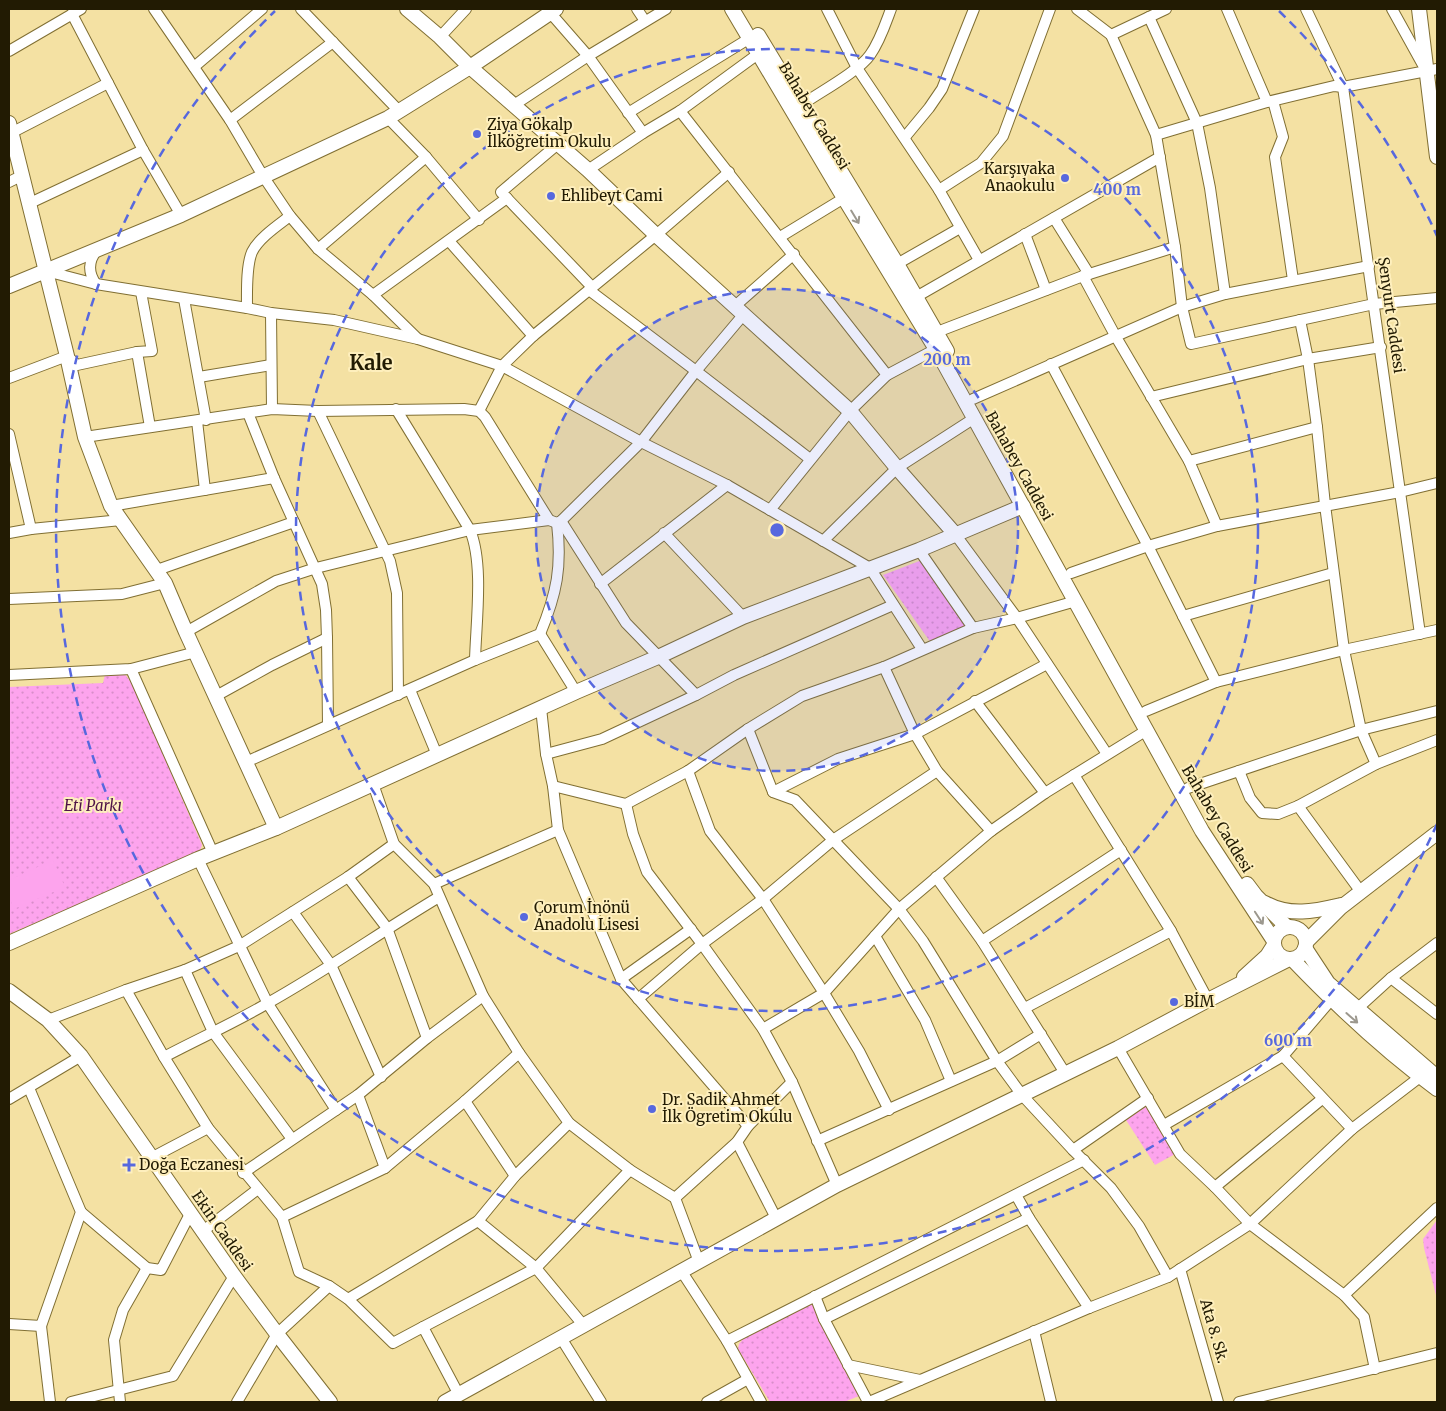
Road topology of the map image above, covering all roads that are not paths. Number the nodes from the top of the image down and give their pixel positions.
1 (81, 9) edge
2 (154, 9) edge
3 (262, 9) edge
4 (301, 9) edge
5 (408, 9) edge
6 (466, 9) edge
7 (637, 9) edge
8 (666, 9) edge
9 (732, 9) edge
10 (742, 9) edge
11 (827, 9) edge
12 (892, 9) edge
13 (974, 9) edge
14 (1050, 9) edge
15 (1078, 9) edge
16 (1166, 9) edge
17 (1227, 9) edge
18 (1306, 9) edge
19 (1392, 9) edge
20 (1419, 9) edge
21 (551, 10) edge
22 (72, 14) junction
23 (1149, 17) junction
24 (645, 21) junction
25 (1111, 35) junction
26 (440, 36) junction
27 (750, 38) junction
28 (333, 42) junction
29 (9, 51) edge
30 (758, 54) junction
31 (588, 56) junction
32 (194, 67) junction
33 (470, 67) junction
34 (856, 68) junction
35 (1432, 71) edge
36 (108, 83) junction
37 (1343, 87) junction
38 (1270, 102) junction
39 (514, 105) junction
40 (800, 106) junction
41 (680, 111) junction
42 (628, 113) junction
43 (394, 115) junction
44 (230, 120) junction
45 (1197, 123) junction
46 (10, 128) edge
47 (643, 133) junction
48 (1156, 135) junction
49 (905, 137) junction
50 (558, 144) junction
51 (143, 150) junction
52 (426, 157) junction
53 (1160, 157) junction
54 (1437, 157) edge
55 (588, 170) junction
56 (730, 172) junction
57 (263, 176) junction
58 (15, 179) edge
59 (939, 190) junction
60 (507, 198) junction
61 (844, 198) junction
62 (28, 204) junction
63 (181, 215) junction
64 (290, 216) junction
65 (1054, 218) junction
66 (479, 220) junction
67 (960, 228) junction
68 (1025, 234) junction
69 (656, 235) junction
70 (780, 237) junction
71 (449, 241) junction
72 (1175, 247) junction
73 (318, 249) junction
74 (97, 250) junction
75 (794, 254) junction
76 (979, 260) junction
77 (897, 264) junction
78 (1369, 266) junction
79 (46, 271) junction
80 (1086, 275) junction
81 (1293, 280) junction
82 (96, 284) junction
83 (9, 286) edge
84 (590, 289) junction
85 (1046, 290) junction
86 (141, 292) junction
87 (1225, 294) junction
88 (373, 295) junction
89 (916, 297) junction
90 (184, 298) junction
91 (1437, 298) edge
92 (1374, 304) junction
93 (246, 308) junction
94 (1182, 308) junction
95 (739, 310) junction
96 (270, 314) junction
97 (1300, 320) junction
98 (937, 332) junction
99 (533, 336) junction
100 (1116, 337) junction
101 (418, 339) junction
102 (1381, 347) junction
103 (936, 349) junction
104 (137, 352) junction
105 (67, 356) junction
106 (1308, 360) junction
107 (1051, 364) junction
108 (271, 365) junction
109 (502, 366) junction
110 (696, 370) junction
111 (887, 375) junction
112 (199, 377) junction
113 (9, 378) edge
114 (1151, 397) junction
115 (973, 399) junction
116 (272, 410) junction
117 (396, 410) junction
118 (850, 410) junction
119 (318, 411) junction
120 (479, 411) junction
121 (248, 412) junction
122 (973, 419) junction
123 (201, 421) junction
124 (1317, 427) junction
125 (150, 428) junction
126 (9, 434) edge
127 (85, 437) junction
128 (641, 442) junction
129 (810, 459) junction
130 (1189, 461) junction
131 (897, 468) junction
132 (274, 478) junction
133 (1437, 483) edge
134 (727, 485) junction
135 (205, 490) junction
136 (1400, 492) junction
137 (1325, 505) junction
138 (112, 506) junction
139 (1023, 506) junction
140 (770, 510) junction
141 (121, 520) junction
142 (556, 521) junction
143 (294, 522) junction
144 (1217, 526) junction
145 (31, 529) junction
146 (470, 530) junction
147 (9, 533) edge
148 (664, 534) junction
149 (955, 534) junction
150 (823, 541) junction
151 (1148, 546) junction
152 (386, 550) junction
153 (919, 550) junction
154 (316, 568) junction
155 (870, 568) junction
156 (157, 570) junction
157 (1071, 573) junction
158 (1333, 573) junction
159 (165, 583) junction
160 (600, 584) junction
161 (9, 599) edge
162 (1076, 601) junction
163 (893, 605) junction
164 (1182, 616) junction
165 (743, 617) junction
166 (1017, 618) junction
167 (973, 628) junction
168 (1437, 630) edge
169 (186, 632) junction
170 (540, 634) junction
171 (1420, 634) junction
172 (327, 638) junction
173 (922, 649) junction
174 (1344, 650) junction
175 (196, 652) junction
176 (658, 657) junction
177 (475, 660) junction
178 (1047, 664) junction
179 (884, 667) junction
180 (131, 669) junction
181 (9, 675) edge
182 (1216, 682) junction
183 (410, 690) junction
184 (576, 692) junction
185 (398, 695) junction
186 (696, 695) junction
187 (216, 696) junction
188 (975, 700) junction
189 (541, 708) junction
190 (1146, 711) junction
191 (1437, 711) edge
192 (328, 725) junction
193 (748, 729) junction
194 (1146, 730) junction
195 (1361, 730) junction
196 (915, 734) junction
197 (1437, 740) edge
198 (546, 754) junction
199 (1107, 754) junction
200 (437, 755) junction
201 (246, 762) junction
202 (1376, 764) junction
203 (688, 771) junction
204 (937, 771) junction
205 (1239, 771) junction
206 (1074, 775) junction
207 (373, 784) junction
208 (552, 786) junction
209 (1188, 788) junction
210 (773, 792) junction
211 (1046, 793) junction
212 (626, 804) junction
213 (1298, 806) junction
214 (276, 828) junction
215 (558, 830) junction
216 (991, 831) junction
217 (1437, 833) edge
218 (833, 840) junction
219 (394, 844) junction
220 (1121, 850) junction
221 (213, 853) junction
222 (198, 859) junction
223 (348, 877) junction
224 (936, 877) junction
225 (434, 884) junction
226 (1361, 892) junction
227 (1256, 896) junction
228 (440, 897) junction
229 (763, 899) junction
230 (1342, 906) junction
231 (900, 909) junction
232 (293, 912) junction
233 (386, 928) junction
234 (1290, 928) junction
235 (691, 929) junction
236 (1171, 931) junction
237 (875, 936) junction
238 (982, 941) junction
239 (9, 943) edge
240 (1274, 943) junction
241 (1437, 943) edge
242 (702, 944) junction
243 (1305, 944) junction
244 (239, 946) junction
245 (1291, 959) junction
246 (332, 965) junction
247 (184, 970) junction
248 (1391, 978) junction
249 (621, 979) junction
250 (1237, 985) junction
251 (9, 990) edge
252 (126, 990) junction
253 (824, 993) junction
254 (482, 996) junction
255 (638, 999) junction
256 (1208, 1000) junction
257 (1331, 1000) junction
258 (268, 1004) junction
259 (1024, 1008) junction
260 (1358, 1008) junction
261 (1437, 1014) edge
262 (48, 1020) junction
263 (763, 1028) junction
264 (213, 1032) junction
265 (1041, 1034) junction
266 (427, 1038) junction
267 (1118, 1048) junction
268 (519, 1053) junction
269 (81, 1056) junction
270 (1283, 1056) junction
271 (164, 1057) junction
272 (997, 1061) junction
273 (1065, 1074) junction
274 (1436, 1075) edge
275 (1420, 1076) junction
276 (381, 1077) junction
277 (792, 1082) junction
278 (951, 1082) junction
279 (29, 1088) junction
280 (1437, 1089) edge
281 (358, 1095) junction
282 (1022, 1095) junction
283 (1148, 1098) junction
284 (9, 1099) edge
285 (1322, 1099) junction
286 (465, 1101) junction
287 (336, 1110) junction
288 (889, 1110) junction
289 (569, 1123) junction
290 (1164, 1125) junction
291 (748, 1126) junction
292 (208, 1128) junction
293 (1352, 1129) junction
294 (292, 1139) junction
295 (737, 1142) junction
296 (817, 1142) junction
297 (1073, 1150) junction
298 (151, 1158) junction
299 (1084, 1160) junction
300 (385, 1168) junction
301 (630, 1170) junction
302 (244, 1173) junction
303 (515, 1176) junction
304 (837, 1185) junction
305 (1215, 1187) junction
306 (258, 1188) junction
307 (1016, 1195) junction
308 (675, 1198) junction
309 (1437, 1208) edge
310 (81, 1212) junction
311 (190, 1214) junction
312 (282, 1217) junction
313 (776, 1218) junction
314 (1029, 1218) junction
315 (478, 1221) junction
316 (1250, 1224) junction
317 (203, 1231) junction
318 (699, 1262) junction
319 (148, 1268) junction
320 (536, 1268) junction
321 (1180, 1269) junction
322 (682, 1272) junction
323 (234, 1276) junction
324 (1168, 1277) junction
325 (329, 1286) junction
326 (1344, 1295) junction
327 (814, 1296) junction
328 (348, 1298) junction
329 (1089, 1308) junction
330 (824, 1319) junction
331 (9, 1324) edge
332 (41, 1326) junction
333 (584, 1326) junction
334 (423, 1327) junction
335 (1034, 1331) junction
336 (276, 1334) junction
337 (561, 1338) junction
338 (727, 1341) junction
339 (1437, 1353) edge
340 (848, 1365) junction
341 (1375, 1369) junction
342 (748, 1379) junction
343 (920, 1380) junction
344 (119, 1390) junction
345 (459, 1395) junction
346 (596, 1401) edge
347 (50, 1402) edge
348 (71, 1402) edge
349 (120, 1402) edge
350 (238, 1402) edge
351 (330, 1402) edge
352 (445, 1402) edge
353 (707, 1402) edge
354 (761, 1402) edge
355 (869, 1402) edge
356 (1051, 1402) edge
357 (1218, 1402) edge
358 (1239, 1402) edge

1 - 22 street
2 - 32 street
3 - 32 street
4 - 28 street
5 - 26 street
6 - 26 street
7 - 24 street
8 - 24 street
9 - 27 street, Bahabey Caddesi
10 - 40 street, Bahabey Caddesi
11 - 34 street
12 - 34 street
13 - 49 street
14 - 59 street
15 - 25 street
16 - 23 street
17 - 38 street
18 - 37 street, Şenyurt Caddesi
19 - 35 street
20 - 35 street
21 - 31 street
21 - 33 street
22 - 29 street
22 - 36 street
23 - 25 street
23 - 45 street
24 - 31 street
25 - 48 street
26 - 33 street
27 - 30 street, Bahabey Caddesi
27 - 42 street
28 - 43 street
28 - 44 street
30 - 41 street
30 - 61 street, Bahabey Caddesi
31 - 39 street
31 - 42 street
32 - 44 street
33 - 39 street
33 - 43 street
34 - 40 street
34 - 49 street
35 - 37 street
35 - 54 street
36 - 46 street
36 - 51 street
37 - 38 street
37 - 78 street, Şenyurt Caddesi
38 - 45 street
38 - 81 street
39 - 50 street
40 - 77 street, Bahabey Caddesi
41 - 47 street
41 - 56 street
42 - 47 street
43 - 52 street
43 - 57 street
44 - 57 street
45 - 48 street
45 - 87 street
46 - 58 street
47 - 55 street
48 - 53 street
49 - 59 street
50 - 55 street
50 - 60 street
51 - 62 street
51 - 63 street
52 - 66 street
52 - 73 street
53 - 65 street
53 - 72 street
55 - 69 street
56 - 69 street
56 - 70 street
57 - 63 street
57 - 64 street
58 - 62 street
59 - 67 street
60 - 66 street
60 - 84 street
61 - 70 street
61 -> 103 street, Bahabey Caddesi
62 - 79 street
63 - 74 street
64 - 73 street
64 - 93 street
65 - 68 street
65 - 80 street
66 - 71 street
67 - 76 street
67 - 77 street
68 - 76 street
68 - 85 street
69 - 84 street
69 - 95 street
70 - 75 street
71 - 88 street
71 - 99 street
72 - 80 street
72 - 94 street
73 - 88 street
74 - 79 street
74 - 82 street
75 - 95 street
75 - 111 street
76 - 89 street
77 - 89 street, Bahabey Caddesi
78 - 81 street
78 - 92 street, Şenyurt Caddesi
79 - 82 street
79 - 83 street
79 - 105 street
80 - 85 street
80 - 100 street
81 - 87 street
82 - 86 street
84 - 99 street
84 - 110 street
85 - 98 street
86 - 90 street
86 - 104 street
87 - 94 street
88 - 101 street
89 - 98 street, Bahabey Caddesi
90 - 93 street
90 - 112 street
91 - 92 street
92 - 97 street
92 - 102 street, Şenyurt Caddesi
93 - 96 street
94 - 97 street
94 - 100 street
95 - 110 street
95 - 118 street
96 - 101 street
96 - 108 street
97 - 106 street
98 - 115 street, Bahabey Caddesi
99 - 109 street
100 - 107 street
100 - 114 street
101 - 109 street
102 - 106 street
102 - 136 street, Şenyurt Caddesi
103 - 111 street
103 - 122 street, Bahabey Caddesi
104 - 105 street
104 - 125 street
105 - 113 street
105 - 127 street
106 - 114 street
106 - 124 street
107 - 115 street
107 - 151 street
108 - 112 street
108 - 116 street
109 - 120 street
109 - 128 street
110 - 128 street
110 - 129 street
111 - 118 street
112 - 123 street
114 - 130 street
115 - 157 street, Bahabey Caddesi
116 - 119 street
116 - 121 street
117 - 119 street
117 - 120 street
117 - 146 street
118 - 129 street
118 - 131 street
119 - 152 street
120 - 142 street
121 - 123 street
121 - 132 street
122 - 131 street
122 - 139 street, Bahabey Caddesi
123 - 125 street
123 - 135 street
124 - 130 street
124 - 137 street
125 - 127 street
126 - 145 street
127 - 138 street
128 - 134 street
128 - 142 street
129 - 140 street
130 - 144 street
131 - 149 street
131 - 150 street
132 - 135 street
132 - 143 street
133 - 136 street
134 - 140 street
134 - 148 street
135 - 138 street
136 - 137 street
136 - 171 street, Şenyurt Caddesi
137 - 144 street
137 - 158 street
138 - 141 street
139 - 149 street
139 - 162 street, Bahabey Caddesi
140 - 150 street
141 - 145 street
141 - 156 street
142 - 146 street
142 - 160 street
142 - 170 street
143 - 154 street
143 - 156 street
144 - 151 street
145 - 147 street
146 - 152 street
146 - 177 street
148 - 160 street
148 - 165 street
149 - 153 street
149 - 166 street
150 - 155 street
151 - 157 street
151 - 164 street
152 - 154 street
152 - 185 street
153 - 155 street
153 - 167 street
154 - 169 street
154 - 172 street
155 - 163 street
155 - 165 street
156 - 159 street
157 - 190 street, Bahabey Caddesi
158 - 164 street
158 - 174 street
159 - 161 street
159 - 169 street
160 - 176 street
162 - 166 street
162 - 194 street, Bahabey Caddesi
163 - 173 street
163 - 186 street
164 - 182 street
165 - 176 street
166 - 167 street
166 - 178 street
167 - 173 street
168 - 171 street
169 - 175 street
170 - 177 street
170 - 184 street
171 - 174 street
172 - 187 street
172 - 192 street
173 - 179 street
174 - 182 street
174 - 195 street
175 - 180 street
175 - 187 street
176 - 184 street
176 - 186 street
177 - 183 street
178 - 188 street
178 - 199 street
179 - 193 street
179 - 196 street
180 - 181 street
180 - 221 street
182 - 190 street
183 - 185 street
183 - 200 street
184 - 189 street
185 - 192 street
186 - 198 street
187 - 201 street
188 - 196 street
188 - 211 street
189 - 198 street
189 - 200 street
190 - 209 street, Bahabey Caddesi
191 - 195 street
192 - 201 street
193 - 203 street
193 - 210 street
194 - 199 street
194 -> 240 street, Bahabey Caddesi
195 - 202 street
195 - 205 street
196 - 204 street
196 - 210 street
197 - 202 street
198 - 208 street
199 - 206 street
200 - 207 street
201 - 214 street
202 - 213 street
203 - 212 street
203 - 229 street
204 - 216 street
204 - 218 street
205 - 209 street
205 - 213 street
206 - 211 street
206 - 220 street
207 - 214 street
207 - 219 street
208 - 212 street
208 - 215 street
209 - 227 street, Bahabey Caddesi
210 - 218 street
211 - 216 street
212 - 235 street
213 - 226 street
214 - 221 street
215 - 225 street
215 - 249 street
216 - 224 street
217 - 226 street
218 - 229 street
218 - 231 street
219 - 223 street
219 - 225 street
220 - 236 street
220 - 238 street
221 - 222 street
222 - 239 street
222 - 244 street
223 - 232 street
223 - 233 street
224 - 231 street
224 - 238 street
225 - 228 street
226 - 230 street
227 - 230 street
227 - 234 street, Bahabey Caddesi
228 - 233 street
228 - 254 street
229 - 242 street
229 - 253 street
230 - 234 street
230 - 243 street
231 - 237 street
231 - 272 street
232 - 244 street
232 - 246 street
233 - 246 street
233 - 266 street
234 - 240 street
234 - 243 street
235 - 242 street
235 - 249 street
236 - 256 street
236 - 259 street
237 - 253 street
237 - 278 street
238 - 259 street
240 - 245 street
240 - 250 street
241 - 248 street
242 - 255 street
242 - 263 street
243 - 245 street
243 - 260 street
244 - 247 street
244 - 258 street
245 - 250 street
245 - 257 street
246 - 258 street
246 - 276 street
247 - 252 street
247 - 264 street
248 - 260 street
248 - 261 street
249 - 255 street
250 - 256 street
251 - 262 street, Ekin Caddesi
252 - 262 street
252 - 271 street
253 - 263 street
253 - 288 street
254 - 266 street
254 - 268 street
255 - 291 street
256 - 267 street
257 - 270 street
257 -> 275 street
258 - 264 street
258 - 287 street
259 - 265 street
260 - 274 street
262 - 269 street, Ekin Caddesi
263 - 277 street
264 - 271 street
264 - 294 street
265 - 272 street
265 - 273 street
266 - 276 street
267 - 273 street
267 - 283 street
268 - 286 street
268 - 289 street
269 - 279 street
269 - 298 street, Ekin Caddesi
270 - 285 street
270 - 290 street
271 - 292 street
272 - 278 street
272 - 282 street
273 - 282 street
275 - 280 street
275 - 293 street
276 - 281 street
277 - 291 street
277 - 296 street
278 - 288 street
279 - 284 street
279 - 310 street
281 - 287 street
281 - 300 street
282 - 297 street
282 - 304 street
283 - 290 street
283 - 297 street
285 - 293 street
285 - 305 street
286 - 300 street
286 - 303 street
287 - 294 street
288 - 296 street
289 - 301 street
289 - 303 street
290 - 305 street
291 - 295 street
292 - 298 street
292 - 302 street
293 - 316 street
294 - 302 street
295 - 308 street
295 - 313 street
296 - 304 street
297 - 299 street
298 - 311 street, Ekin Caddesi
299 - 307 street
299 - 324 street
300 - 312 street
301 - 308 street
301 - 320 street
302 - 306 street
303 - 315 street
304 - 313 street
305 - 316 street
306 - 312 street
306 - 317 street
307 - 314 street
307 - 327 street
308 - 318 street
309 - 326 street
310 - 319 street
310 - 332 street
311 - 317 street, Ekin Caddesi
311 - 319 street
312 - 325 street
313 - 318 street
314 - 329 street
314 - 330 street
315 - 320 street
315 - 328 street
316 - 321 street
316 - 326 street
317 - 323 street, Ekin Caddesi
318 - 322 street
319 - 344 street
320 - 333 street
320 - 334 street
321 - 324 street
321 - 357 street, Ata 8. Sk.
322 - 333 street
322 - 338 street
323 - 336 street, Ekin Caddesi
323 - 344 street
324 - 329 street
325 - 328 street
325 - 336 street
326 - 341 street
327 - 330 street
327 - 338 street
328 - 334 street
329 - 335 street
330 - 340 street
331 - 332 street
332 - 347 street
333 - 337 street
334 - 345 street
335 - 343 street
335 - 356 street
336 - 350 street
336 - 351 street, Ekin Caddesi
337 - 345 street
337 - 346 street
338 - 342 street
339 - 341 street
340 - 343 street
340 - 355 street
341 - 358 street
342 - 353 street
342 - 354 street
343 - 355 street
344 - 348 street
344 - 349 street
345 - 352 street

